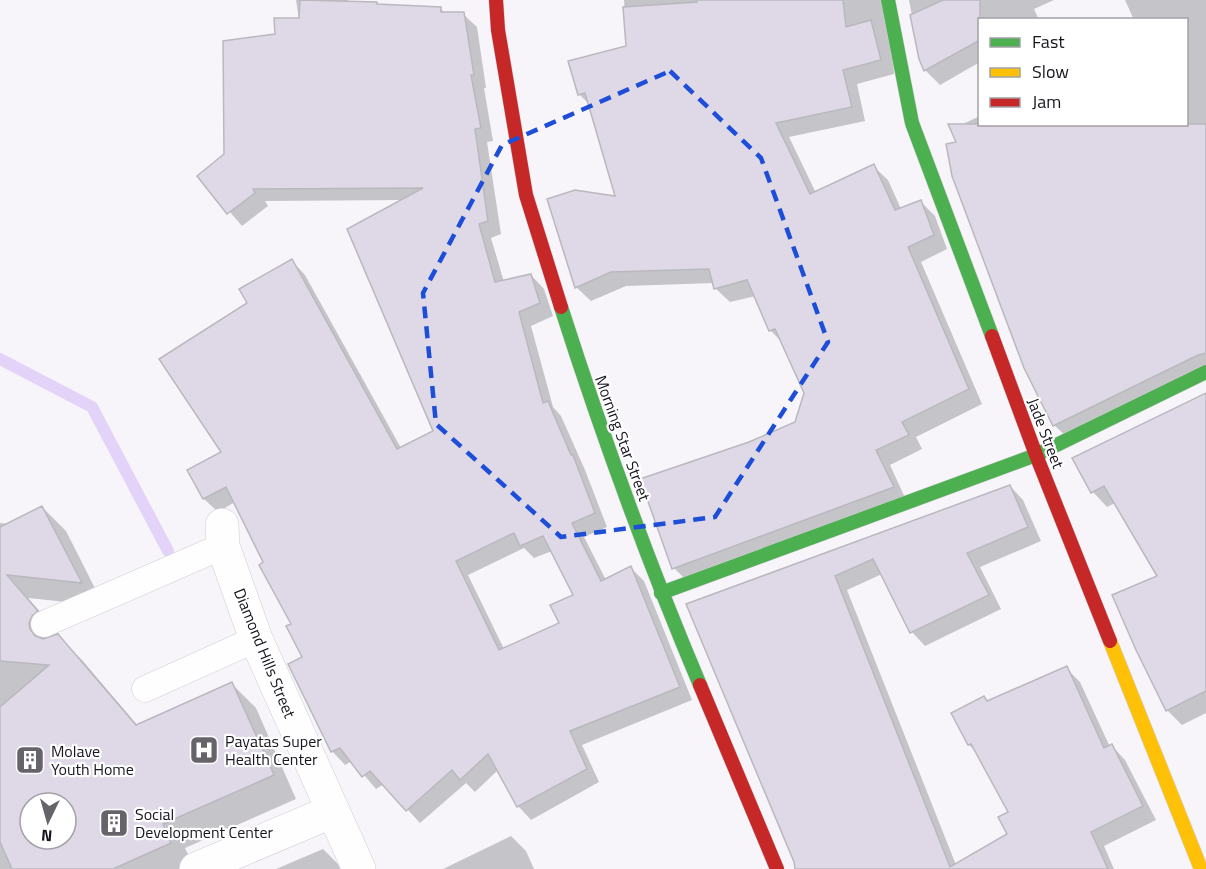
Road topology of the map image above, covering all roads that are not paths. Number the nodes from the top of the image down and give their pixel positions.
1 (496, 0) edge
2 (888, 0) edge
3 (1206, 372) edge
4 (1036, 455) junction
5 (223, 536) joint
6 (661, 593) junction
7 (44, 624) dead end
8 (256, 639) junction
9 (145, 689) dead end
10 (333, 811) junction
11 (196, 869) edge
12 (359, 869) edge
13 (777, 869) edge
14 (1201, 869) edge

1 - 6 street, Morning Star Street
2 - 4 street, Jade Street
3 - 4 street
4 - 6 street
4 - 14 street, Jade Street
5 - 7 lane
5 - 8 street, Diamond Hills Street
6 - 13 street, Morning Star Street
8 - 9 lane
8 - 10 street, Diamond Hills Street
10 - 11 street
10 - 12 street, Diamond Hills Street

